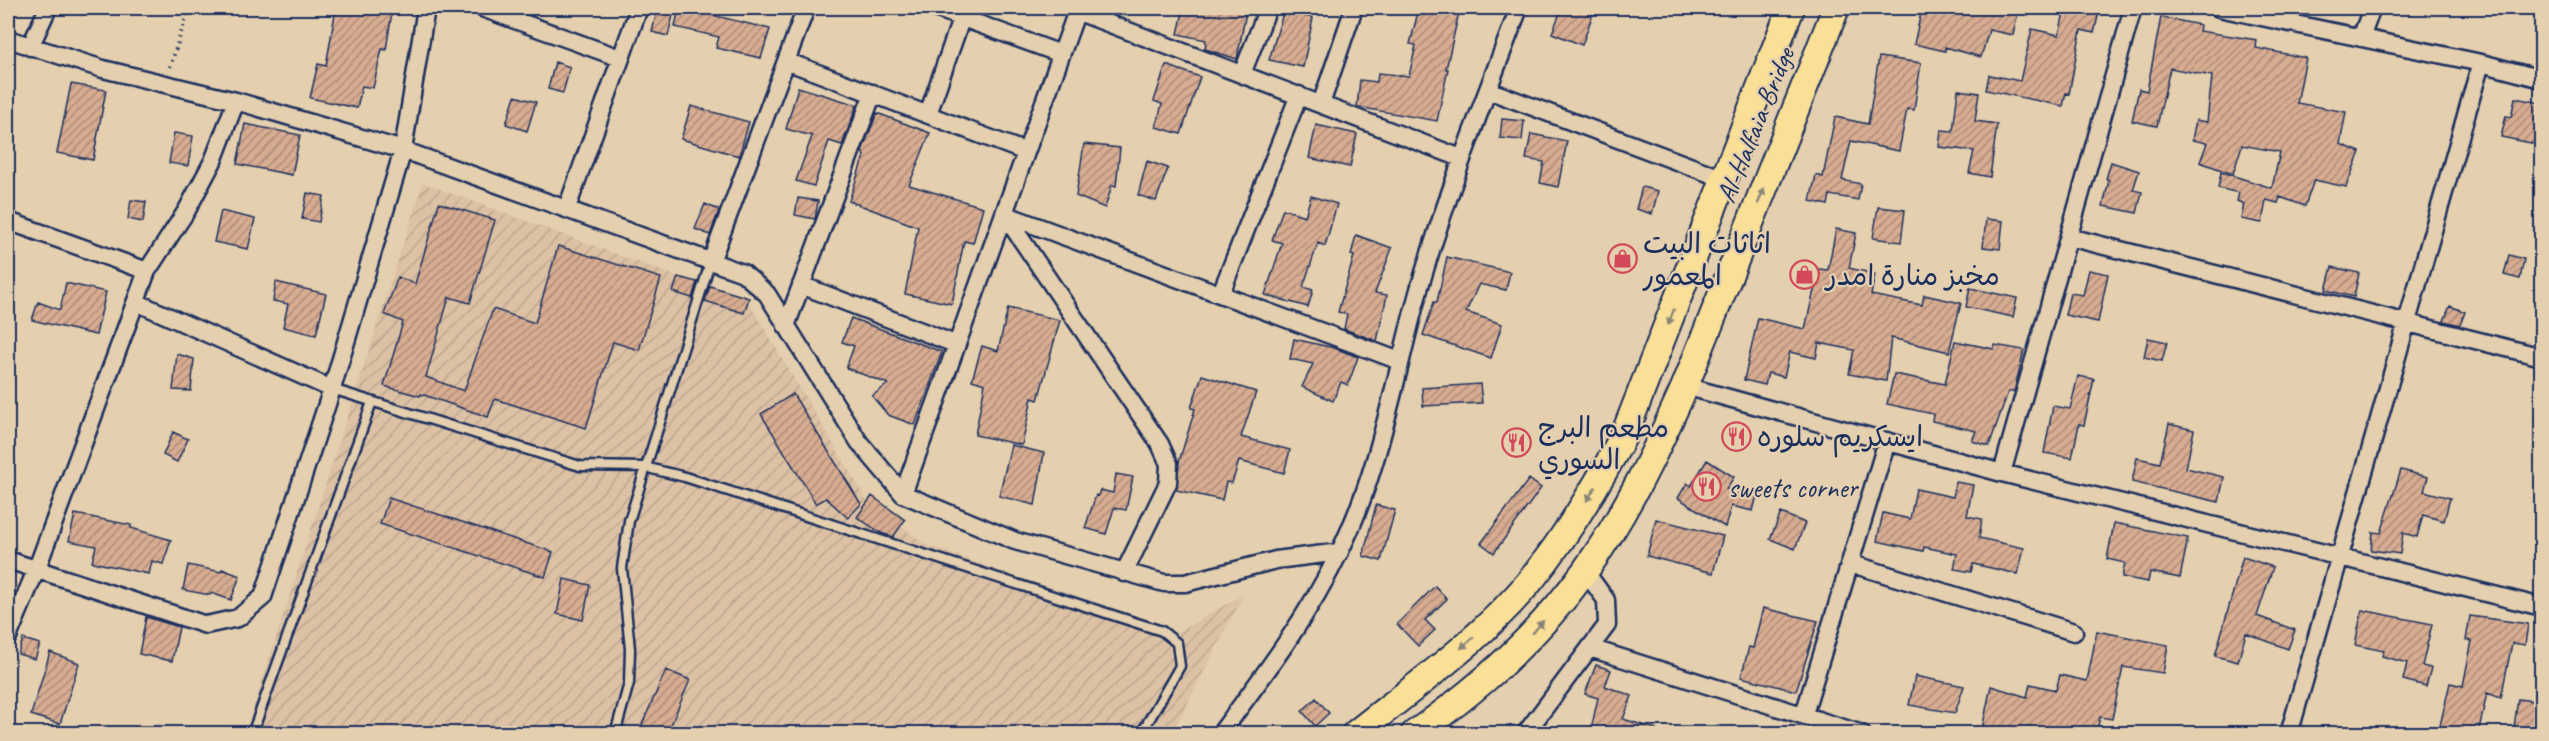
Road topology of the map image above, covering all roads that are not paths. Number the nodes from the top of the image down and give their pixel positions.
1 (48, 8) edge
2 (426, 8) edge
3 (482, 8) edge
4 (639, 8) edge
5 (806, 8) edge
6 (935, 8) edge
7 (1268, 8) edge
8 (1354, 8) edge
9 (1519, 8) edge
10 (1791, 8) edge
11 (1836, 8) edge
12 (2133, 8) edge
13 (2219, 8) edge
14 (2372, 8) edge
15 (1077, 9) edge
16 (963, 13) edge
17 (2361, 38) junction
18 (8, 39) edge
19 (30, 48) junction
20 (1061, 54) junction
21 (620, 58) junction
22 (786, 61) junction
23 (2481, 63) junction
24 (1242, 74) junction
25 (2541, 79) edge
26 (1488, 90) junction
27 (873, 93) junction
28 (1299, 95) junction
29 (236, 101) junction
30 (1321, 104) junction
31 (928, 114) junction
32 (403, 150) junction
33 (1026, 152) junction
34 (1461, 158) junction
35 (1724, 179) junction
36 (567, 208) junction
37 (1004, 214) junction
38 (8, 221) edge
39 (2069, 237) junction
40 (712, 259) junction
41 (147, 271) junction
42 (801, 285) junction
43 (1221, 293) junction
44 (136, 302) junction
45 (2408, 324) junction
46 (786, 326) junction
47 (955, 344) junction
48 (2541, 357) edge
49 (1400, 361) junction
50 (1685, 386) junction
51 (332, 389) junction
52 (372, 402) junction
53 (1887, 441) junction
54 (644, 467) junction
55 (2002, 472) junction
56 (903, 494) junction
57 (1340, 552) junction
58 (2341, 555) junction
59 (8, 560) edge
60 (1852, 564) junction
61 (36, 568) junction
62 (1586, 571) junction
63 (1124, 573) junction
64 (2541, 607) edge
65 (2074, 632) dead end
66 (8, 637) edge
67 (1590, 648) junction
68 (1804, 714) junction
69 (1834, 729) edge
70 (1416, 733) edge
71 (252, 734) edge
72 (615, 734) edge
73 (1141, 734) edge
74 (1220, 734) edge
75 (1355, 734) edge
76 (1525, 734) edge
77 (1862, 734) edge
78 (2289, 734) edge

1 - 19 street
2 - 32 street
3 - 21 street
4 - 21 street
5 - 22 street
6 - 16 street
7 - 24 street
8 - 30 street
9 - 26 street
10 - 35 main road
50 -> 11 main road, Al-Halfaia Bridge
12 - 39 street
13 - 17 street
14 - 17 street
15 - 20 street
15 - 24 street
16 - 20 street
16 - 31 street
17 - 23 street
18 - 19 street
19 - 29 street
20 - 33 street
21 - 36 street
22 - 27 street
22 - 40 street
23 - 25 street
23 - 45 street
24 - 28 street
26 - 34 street
26 - 35 street
27 - 31 street
27 - 42 street
28 - 30 street
28 - 43 street
29 - 32 street
29 - 41 street
30 - 34 street
31 - 33 street
32 - 36 street
32 - 51 street
33 - 37 street
34 - 49 street
35 -> 75 main road
36 - 40 street
37 - 43 street
37 - 47 street
37 - 63 street
38 - 41 street
39 - 45 street
39 - 55 street
40 - 46 street
40 - 54 lane
41 - 44 street
42 - 46 street
42 - 47 street
43 - 49 street
44 - 51 street
44 - 61 street
45 - 48 street
45 - 58 street
46 - 56 street
47 - 56 street
49 - 57 street
50 - 53 street
50 - 62 main road, Al-Halfaia Bridge
51 - 52 lane
51 - 61 street
52 - 54 lane
52 - 71 lane
53 - 55 street
53 - 60 street
54 - 72 lane
54 - 73 lane
55 - 58 street
56 - 63 street
57 - 63 street
57 - 74 street
58 - 64 street
58 - 78 street
59 - 61 street
60 - 65 street
60 - 68 street
61 - 66 street
62 - 67 street
70 -> 62 main road, Al-Halfaia Bridge
67 - 68 street
67 - 76 street
68 - 69 street
69 - 77 street

